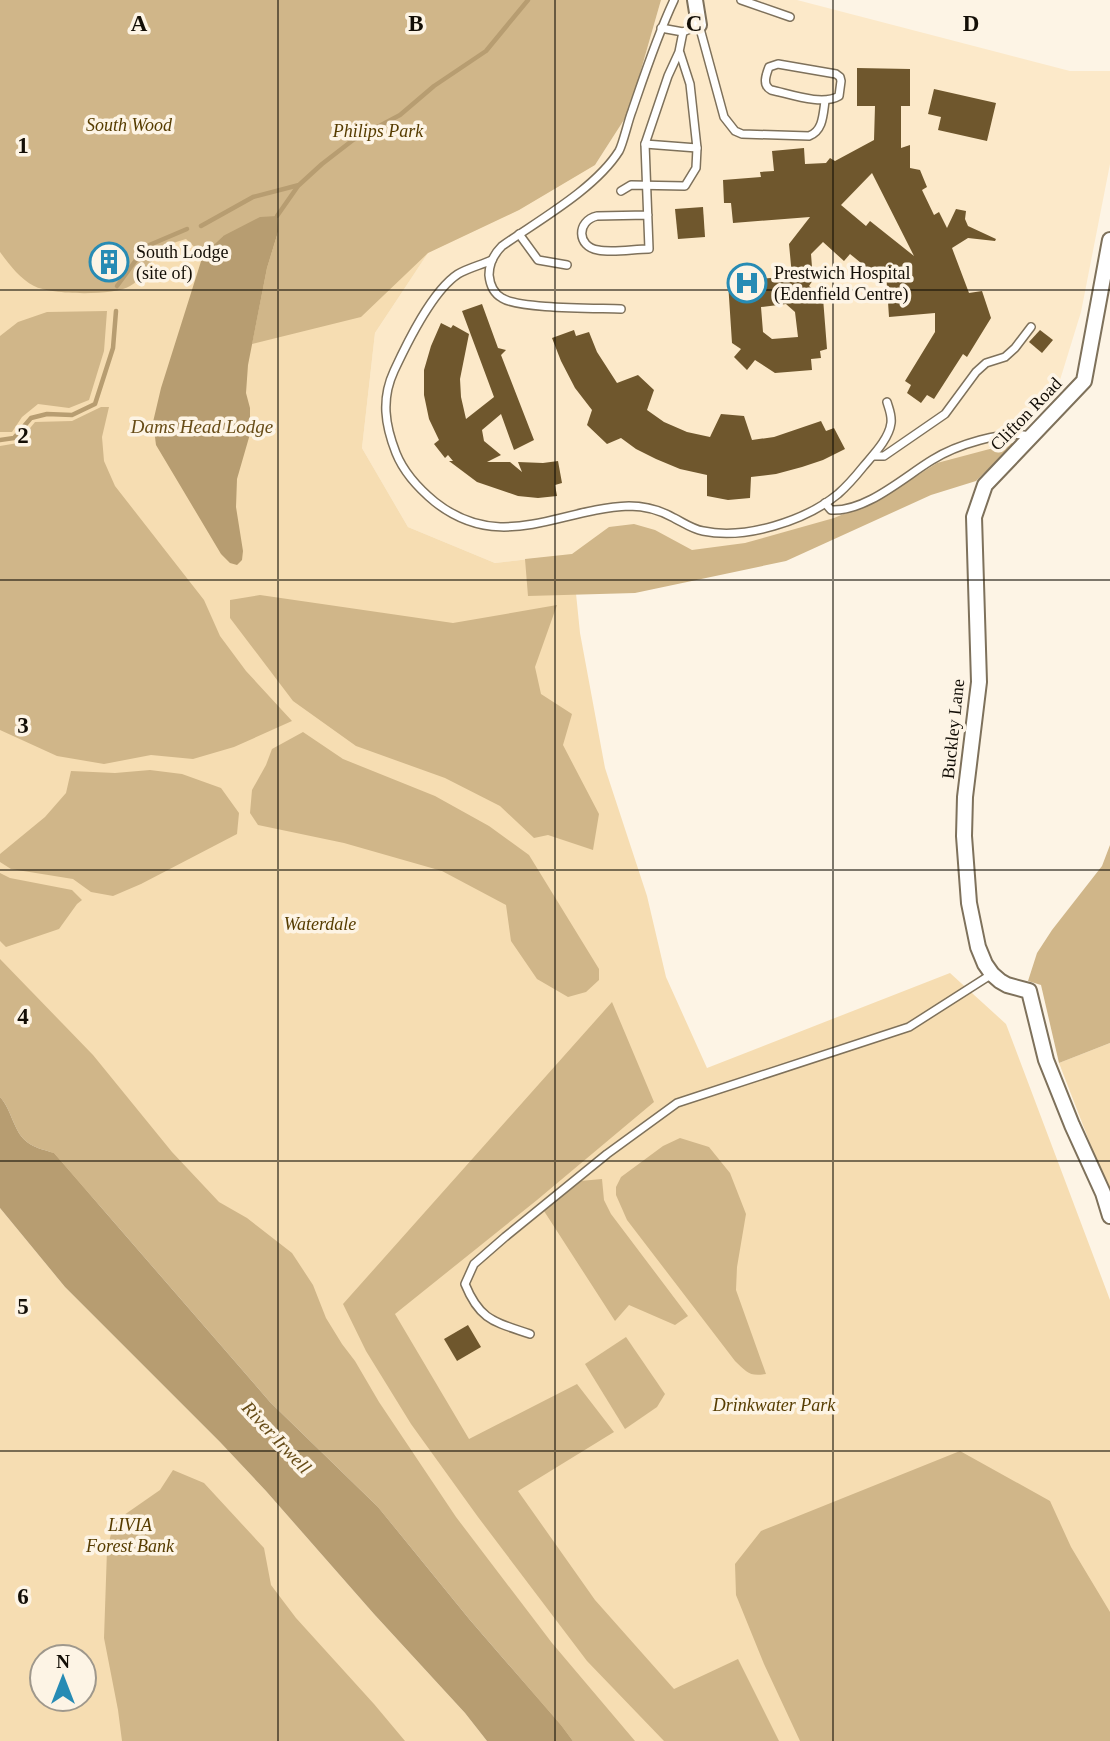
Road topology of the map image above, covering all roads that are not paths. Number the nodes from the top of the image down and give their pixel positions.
1 (674, 0) edge
2 (695, 0) edge
3 (741, 0) edge
4 (790, 16) dead end
5 (699, 25) junction
6 (661, 28) junction
7 (683, 32) junction
8 (679, 52) junction
9 (825, 102) junction
10 (645, 144) junction
11 (697, 148) junction
12 (646, 184) junction
13 (621, 191) dead end
14 (648, 215) junction
15 (519, 234) junction
16 (1110, 240) edge
17 (492, 260) junction
18 (567, 265) dead end
19 (621, 309) dead end
20 (1031, 327) dead end
21 (887, 402) dead end
22 (1031, 437) junction
23 (873, 456) junction
24 (985, 485) joint
25 (825, 503) junction
26 (992, 974) junction
27 (1110, 1216) edge
28 (530, 1334) dead end

1 - 6 lane
2 - 5 street
3 - 4 lane
5 - 7 lane
5 - 9 lane
6 - 7 lane
6 - 15 lane
7 - 8 lane
8 - 10 lane
8 - 11 lane
9 - 9 lane
10 - 11 lane
10 - 12 lane
11 - 12 lane
12 - 13 lane
12 - 14 lane
14 - 14 lane
15 - 17 lane
15 - 18 lane
16 - 22 street, Clifton Road
17 - 19 lane
17 - 25 lane
20 - 23 lane
21 - 23 lane
22 - 24 street, Clifton Road
22 - 25 lane
23 - 25 lane
24 - 26 street, Buckley Lane
26 - 27 street
26 - 28 lane

